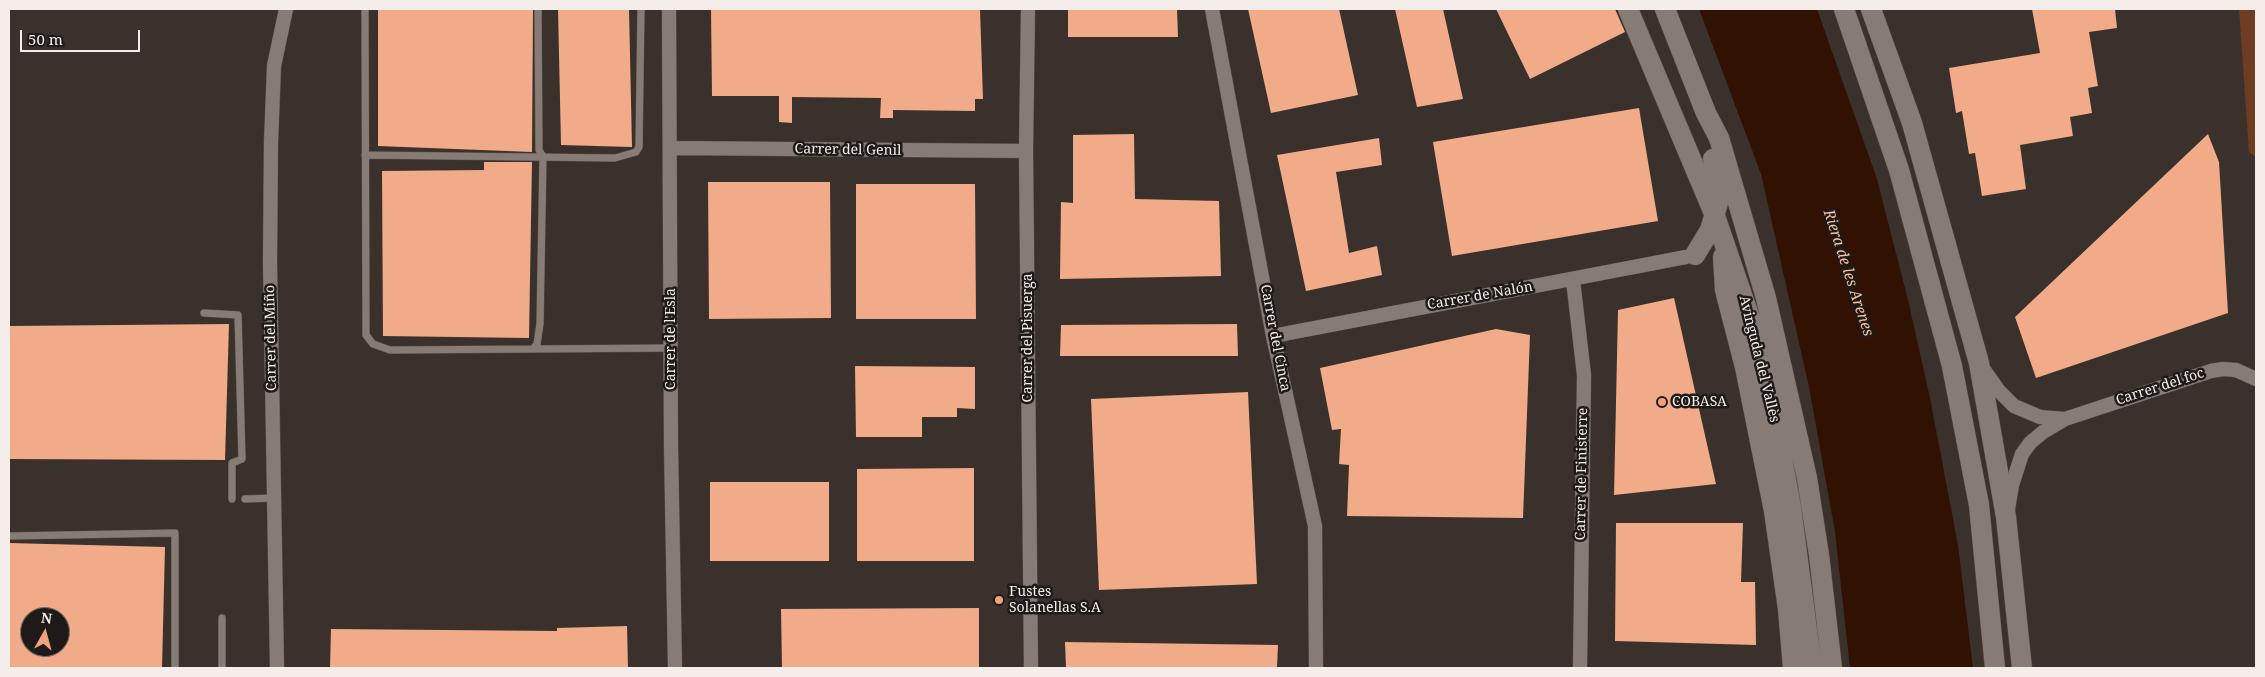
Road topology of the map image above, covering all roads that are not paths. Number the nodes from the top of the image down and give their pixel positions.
1 (286, 9) edge
2 (365, 9) edge
3 (538, 9) edge
4 (641, 9) edge
5 (669, 9) edge
6 (1028, 9) edge
7 (1212, 9) edge
8 (1628, 9) edge
9 (1665, 9) edge
10 (1844, 9) edge
11 (1871, 9) edge
12 (1706, 113) junction
13 (671, 148) junction
14 (1026, 152) junction
15 (365, 155) junction
16 (543, 157) junction
17 (1715, 216) junction
18 (1690, 256) junction
19 (1729, 270) junction
20 (1572, 280) junction
21 (204, 313) dead end
22 (1273, 336) junction
23 (671, 348) junction
24 (533, 349) junction
25 (1979, 364) junction
26 (2256, 379) edge
27 (2065, 419) junction
28 (274, 498) junction
29 (232, 499) dead end
30 (245, 499) dead end
31 (2006, 517) junction
32 (9, 536) edge
33 (222, 618) dead end
34 (175, 668) edge
35 (222, 668) edge
36 (276, 668) edge
37 (675, 668) edge
38 (1031, 668) edge
39 (1316, 668) edge
40 (1580, 668) edge
41 (1793, 668) edge
42 (1812, 668) edge
43 (1832, 668) edge
44 (1995, 668) edge
45 (2022, 668) edge

1 - 28 street, Carrer del Miño
2 - 15 lane
3 - 16 lane
4 - 16 lane
5 - 13 street, Carrer de l'Esla
6 - 14 street, Carrer del Pisuerga
7 - 22 street, Carrer del Cinca
8 - 17 main road
9 - 12 main road, Avinguda del Vallès
10 - 44 main road
11 - 25 main road
12 - 17 main road
12 - 43 main road, Avinguda del Vallès
13 - 14 street, Carrer del Genil
13 - 23 street, Carrer de l'Esla
14 - 38 street, Carrer del Pisuerga
15 - 16 lane
15 - 24 lane
16 - 24 lane
17 - 18 main road
17 - 19 main road
18 - 19 main road
18 - 20 street, Carrer de Nalón
19 - 41 main road
19 - 42 main road, Avinguda del Vallès
20 - 22 street, Carrer de Nalón
20 - 40 street, Carrer de Finisterre
21 - 29 lane
22 - 39 street, Carrer del Cinca
23 - 24 lane
23 - 37 street, Carrer de l'Esla
25 - 27 street, Carrer del foc
25 - 31 main road
26 - 27 street, Carrer del foc
27 - 31 street, Carrer del foc
28 - 30 lane
28 - 36 street, Carrer del Miño
31 - 45 main road
32 - 34 lane
33 - 35 lane

